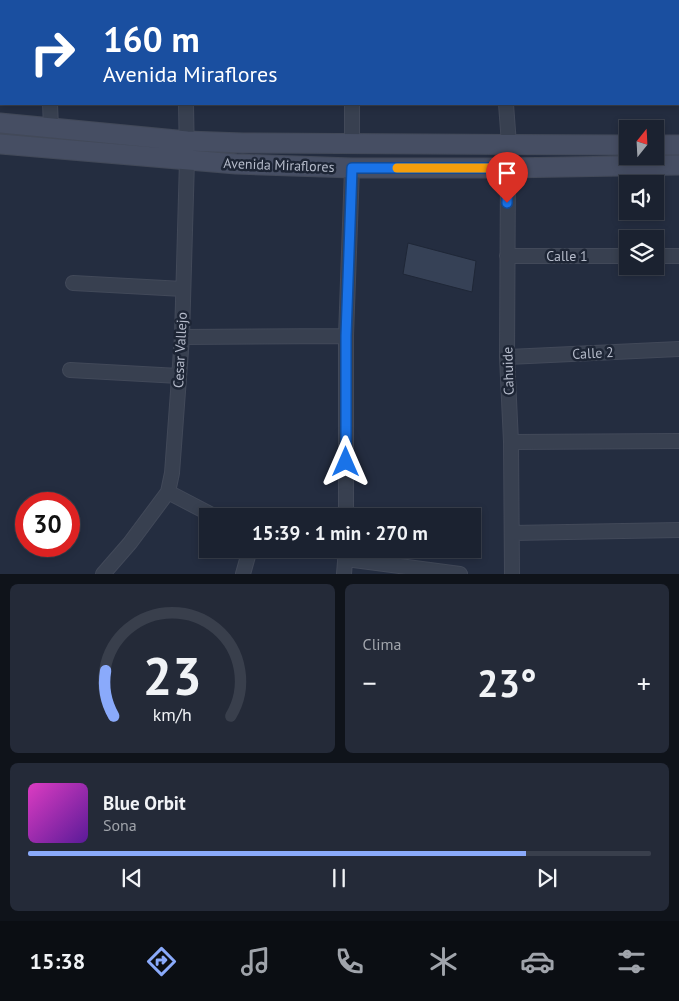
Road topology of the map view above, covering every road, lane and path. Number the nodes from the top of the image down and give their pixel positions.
1 (50, 105) edge
2 (186, 105) edge
3 (352, 105) edge
4 (506, 105) edge
5 (0, 122) edge
6 (51, 128) junction
7 (186, 141) junction
8 (0, 144) edge
9 (352, 144) junction
10 (509, 144) junction
11 (619, 145) edge
12 (664, 145) edge
13 (679, 145) edge
14 (186, 160) junction
15 (679, 165) edge
16 (352, 168) junction
17 (508, 168) junction
18 (507, 256) junction
19 (619, 256) edge
20 (664, 256) edge
21 (679, 256) edge
22 (73, 283) dead end
23 (184, 289) junction
24 (346, 336) junction
25 (182, 337) junction
26 (679, 349) edge
27 (507, 357) junction
28 (70, 370) dead end
29 (179, 376) junction
30 (679, 441) edge
31 (511, 442) junction
32 (168, 492) junction
33 (199, 508) edge
34 (346, 508) edge
35 (679, 530) edge
36 (512, 533) junction
37 (247, 558) edge
38 (346, 558) edge
39 (369, 558) edge
40 (103, 574) edge
41 (243, 574) edge
42 (344, 574) edge
43 (460, 574) edge
44 (512, 574) edge

1 - 6 street
2 - 7 street, Cesar Vallejo
3 - 9 street
4 - 10 street, Cahuide
5 - 6 street, Avenida Miraflores
6 - 7 street, Avenida Miraflores
7 - 9 street, Avenida Miraflores
7 - 14 street, Cesar Vallejo
8 - 14 street, Avenida Miraflores
9 - 10 street, Avenida Miraflores
10 - 11 street, Avenida Miraflores
10 - 17 street, Cahuide
12 - 13 street
14 - 16 street, Avenida Miraflores
14 - 23 street, Cesar Vallejo
15 - 17 street, Avenida Miraflores
16 - 17 street, Avenida Miraflores
16 - 24 street
17 - 18 street, Cahuide
18 - 19 street, Calle 1
18 - 27 street, Cahuide
20 - 21 street
22 - 23 street
23 - 25 street, Cesar Vallejo
24 - 25 street
24 - 34 street
25 - 29 street, Cesar Vallejo
26 - 27 street, Calle 2
27 - 31 street, Cahuide
28 - 29 street
29 - 32 street, Cesar Vallejo
30 - 31 street
31 - 36 street, Cahuide
32 - 33 street
32 - 40 street, Cesar Vallejo
35 - 36 street
36 - 44 street, Cahuide
37 - 41 street
38 - 42 street
39 - 43 street

